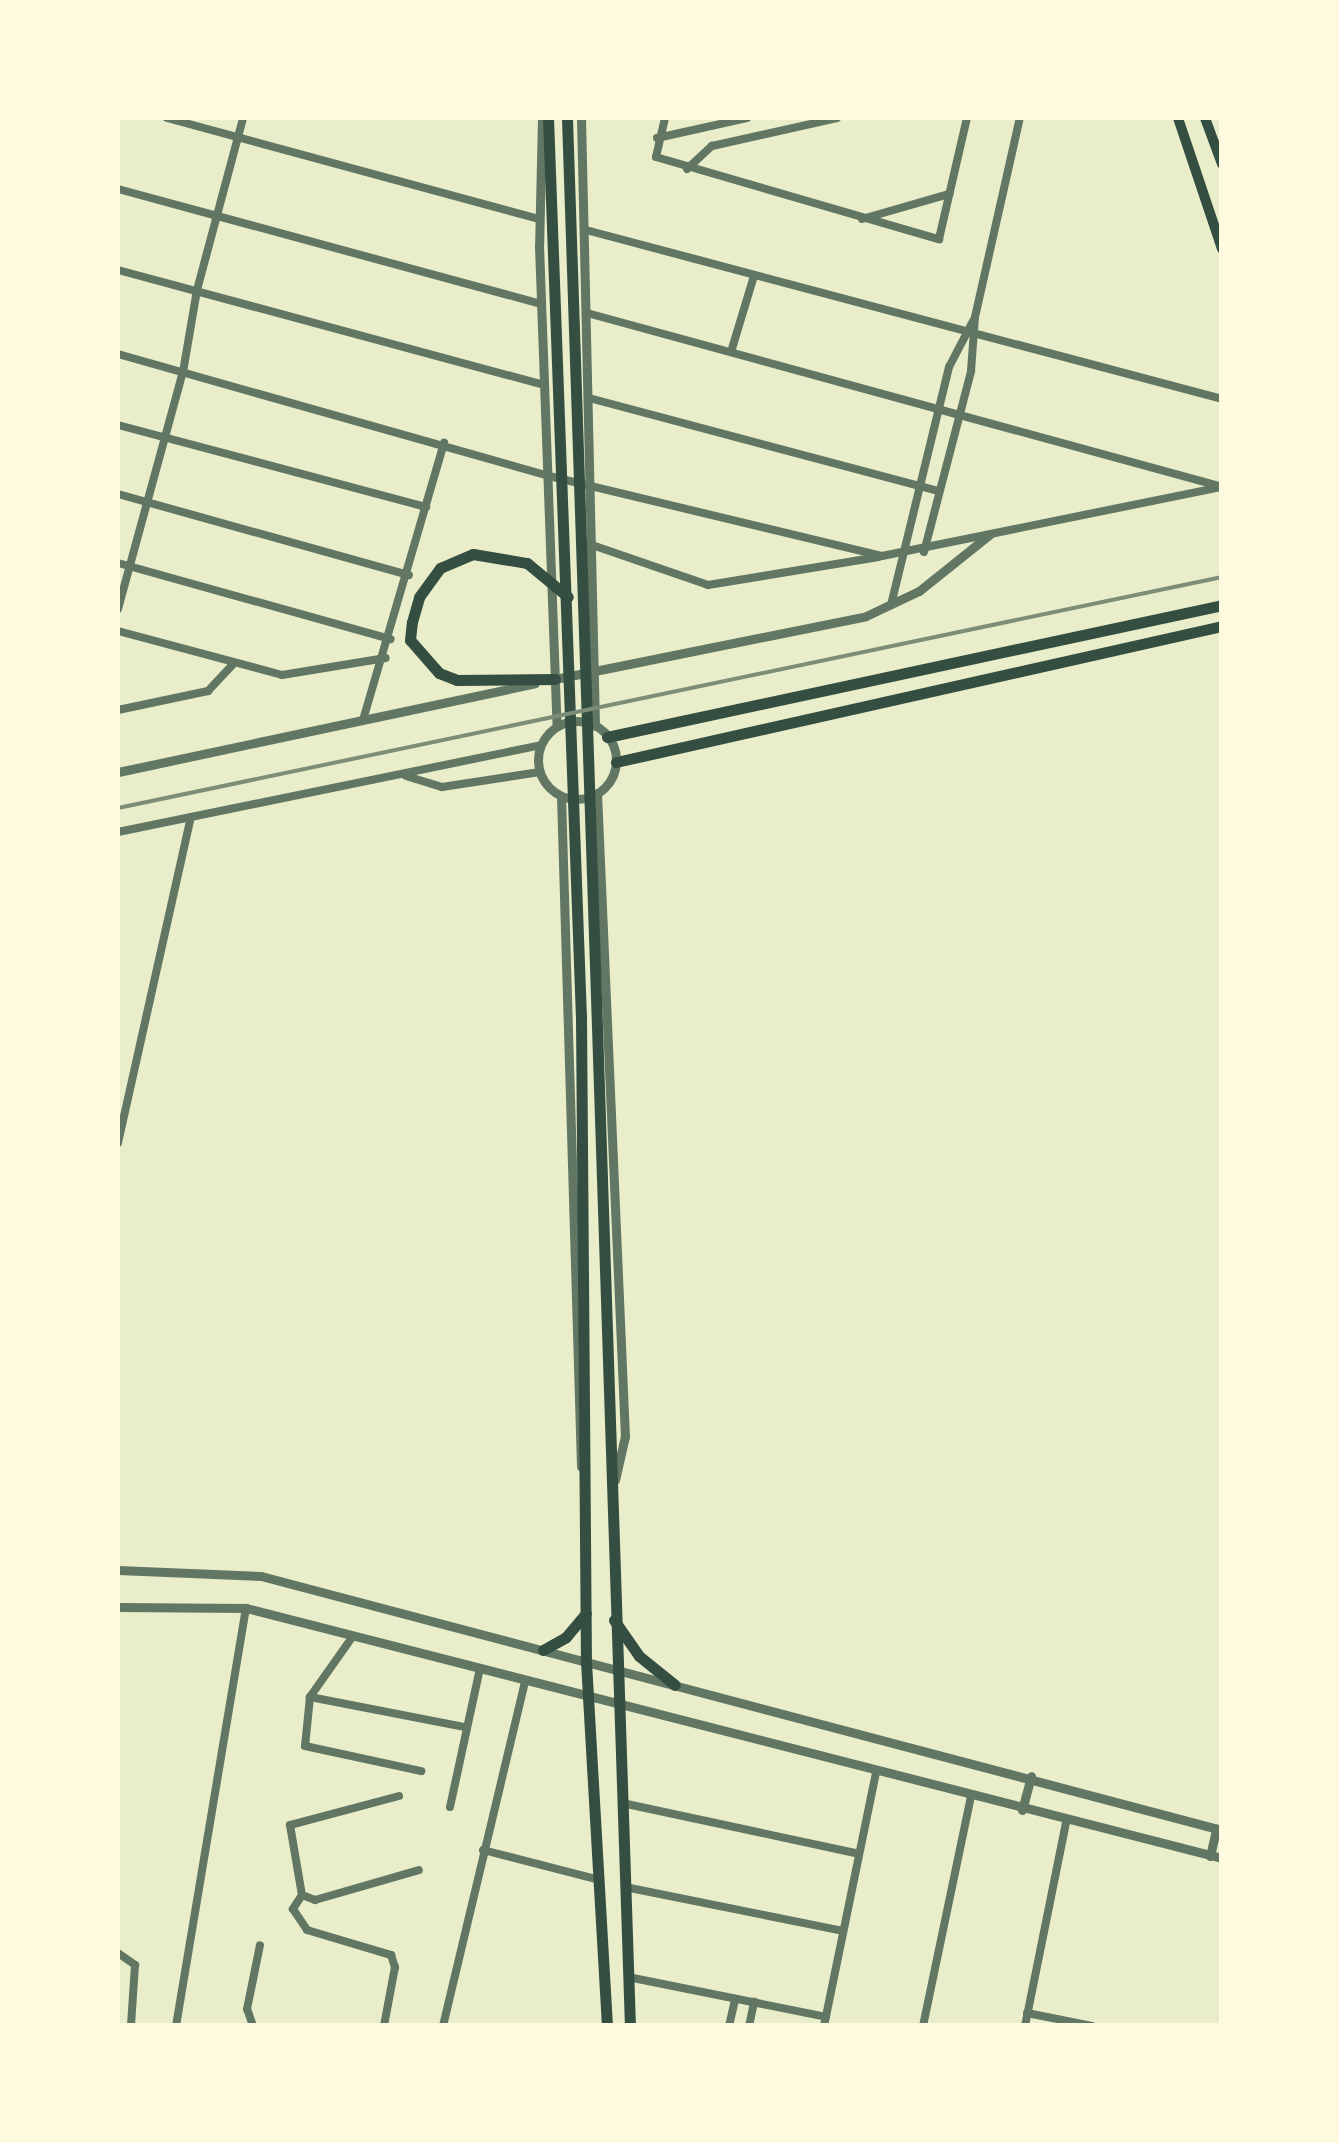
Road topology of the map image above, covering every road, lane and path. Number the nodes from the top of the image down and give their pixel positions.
1 (168, 118) edge
2 (243, 118) edge
3 (545, 118) edge
4 (567, 118) edge
5 (581, 118) edge
6 (666, 118) edge
7 (748, 118) edge
8 (833, 118) edge
9 (967, 118) edge
10 (1018, 118) edge
11 (1178, 118) edge
12 (1204, 118) edge
13 (240, 138) junction
14 (657, 138) junction
15 (1222, 164) edge
16 (686, 169) junction
17 (118, 189) edge
18 (949, 194) junction
19 (218, 216) junction
20 (539, 219) junction
21 (859, 220) junction
22 (586, 230) junction
23 (1222, 249) edge
24 (118, 270) edge
25 (754, 276) junction
26 (197, 290) junction
27 (547, 304) junction
28 (582, 309) junction
29 (970, 336) junction
30 (731, 352) junction
31 (118, 354) edge
32 (183, 372) junction
33 (545, 386) junction
34 (589, 398) junction
35 (1222, 399) edge
36 (937, 409) junction
37 (958, 416) junction
38 (118, 424) edge
39 (165, 437) junction
40 (444, 443) junction
41 (549, 476) junction
42 (592, 486) junction
43 (917, 486) junction
44 (1222, 487) edge
45 (939, 491) junction
46 (118, 494) edge
47 (147, 502) junction
48 (426, 506) junction
49 (907, 532) junction
50 (927, 536) junction
51 (989, 536) junction
52 (592, 545) junction
53 (924, 552) junction
54 (882, 556) junction
55 (902, 556) junction
56 (118, 563) edge
57 (129, 566) junction
58 (409, 574) junction
59 (568, 598) junction
60 (891, 604) junction
61 (1222, 605) edge
62 (118, 609) edge
63 (1222, 626) edge
64 (118, 631) edge
65 (391, 639) junction
66 (1060, 640) junction
67 (386, 658) junction
68 (234, 663) junction
69 (1031, 668) junction
70 (595, 673) junction
71 (555, 679) junction
72 (118, 710) edge
73 (363, 720) junction
74 (557, 726) junction
75 (594, 726) junction
76 (608, 736) junction
77 (541, 745) junction
78 (616, 762) junction
79 (118, 772) edge
80 (540, 772) junction
81 (406, 776) junction
82 (598, 793) junction
83 (561, 796) junction
84 (191, 817) junction
85 (118, 832) edge
86 (600, 842) junction
87 (562, 846) junction
88 (568, 1100) junction
89 (612, 1100) junction
90 (118, 1144) edge
91 (587, 1499) junction
92 (610, 1502) junction
93 (118, 1570) edge
94 (118, 1608) edge
95 (246, 1608) junction
96 (588, 1609) junction
97 (613, 1617) junction
98 (352, 1636) junction
99 (543, 1650) junction
100 (586, 1662) junction
101 (480, 1668) junction
102 (614, 1669) junction
103 (524, 1681) junction
104 (675, 1685) junction
105 (310, 1697) junction
106 (587, 1697) junction
107 (616, 1705) junction
108 (464, 1727) junction
109 (421, 1772) dead end
110 (876, 1773) junction
111 (1031, 1776) junction
112 (400, 1796) dead end
113 (971, 1797) junction
114 (622, 1802) junction
115 (450, 1807) dead end
116 (1022, 1810) junction
117 (1066, 1822) junction
118 (1219, 1829) edge
119 (483, 1850) junction
120 (859, 1854) junction
121 (1210, 1856) junction
122 (1222, 1858) edge
123 (418, 1870) dead end
124 (600, 1880) junction
125 (626, 1887) junction
126 (302, 1895) junction
127 (844, 1931) junction
128 (260, 1945) dead end
129 (118, 1953) edge
130 (628, 1977) junction
131 (735, 1999) junction
132 (754, 2002) junction
133 (1027, 2012) junction
134 (825, 2021) edge
135 (131, 2026) edge
136 (176, 2026) edge
137 (253, 2026) edge
138 (384, 2026) edge
139 (443, 2026) edge
140 (607, 2026) edge
141 (630, 2026) edge
142 (729, 2026) edge
143 (749, 2026) edge
144 (922, 2026) edge
145 (1025, 2026) edge
146 (1092, 2026) edge

1 - 13 street
2 - 13 street
3 - 20 street
3 - 27 main road
4 - 28 main road
5 - 22 street
6 - 14 street
7 - 14 street
8 - 16 street
9 - 18 street
10 - 29 street
11 - 23 main road
12 - 15 main road
13 - 19 street
13 - 20 street
14 - 16 street
16 - 21 street
17 - 19 street
18 - 21 street
18 - 21 street
19 - 26 street
19 - 27 street
20 - 27 street
22 - 25 street
22 - 28 street
24 - 26 street
25 - 29 street
25 - 30 street
26 - 32 street
26 - 33 street
27 - 33 street
27 - 59 main road
28 - 30 street
28 - 34 street
28 - 92 main road
29 - 35 street
29 - 36 street
29 - 37 street
30 - 36 street
31 - 32 street
32 - 39 street
32 - 40 street
33 - 41 street
34 - 42 street
34 - 43 street
36 - 37 street
36 - 43 street
37 - 44 street
37 - 45 street
38 - 39 street
39 - 47 street
39 - 48 street
40 - 41 street
40 - 48 street
41 - 42 street
41 - 71 street
42 - 52 street
42 - 54 street
43 - 45 street
43 - 49 street
44 - 51 street
45 - 50 street
46 - 47 street
47 - 57 street
47 - 58 street
48 - 58 street
49 - 50 street
49 - 55 street
50 - 53 street
51 - 53 street
51 - 60 street
52 - 54 street
52 - 70 street
53 - 55 street
54 - 55 street
55 - 60 street
56 - 57 street
57 - 62 street
57 - 65 street
58 - 65 street
59 - 71 main road
59 - 91 main road
60 - 70 street
61 - 66 main road
63 - 69 main road
64 - 68 street
65 - 67 street
66 - 69 main road
66 - 76 main road
67 - 68 street
67 - 73 street
68 - 72 street
69 - 78 main road
70 - 71 street
70 - 75 street
71 - 73 street
71 - 74 street
73 - 79 street
74 - 75 street
74 - 77 street
75 - 76 street
76 - 78 street
77 - 80 street
77 - 81 street
78 - 82 street
80 - 81 street
80 - 83 street
81 - 84 street
82 - 83 street
82 - 86 street
83 - 87 street
84 - 85 street
84 - 90 street
86 - 87 street
86 - 89 street
87 - 88 street
88 - 89 street
88 - 91 street
89 - 92 street
91 - 96 main road
92 - 97 main road
93 - 99 street
94 - 95 street
95 - 98 street
95 - 136 street
96 - 99 main road
96 - 100 main road
97 - 102 main road
97 - 104 main road
98 - 101 street
98 - 105 street
99 - 100 street
100 - 102 street
100 - 106 main road
101 - 103 street
101 - 108 street
102 - 104 street
102 - 107 main road
103 - 106 street
103 - 119 street
104 - 111 street
105 - 108 street
105 - 109 street
106 - 107 street
106 - 124 main road
107 - 110 street
107 - 114 main road
108 - 115 street
110 - 113 street
110 - 120 street
111 - 116 street
111 - 118 street
112 - 126 street
113 - 116 street
113 - 144 street
114 - 120 street
114 - 125 main road
116 - 117 street
117 - 121 street
117 - 133 street
118 - 121 street
119 - 124 street
119 - 139 street
120 - 127 street
121 - 122 street
123 - 126 street
124 - 140 main road
125 - 127 street
125 - 130 main road
126 - 138 street
127 - 134 street
128 - 137 street
129 - 135 street
130 - 131 street
130 - 141 main road
131 - 132 street
131 - 142 street
132 - 134 street
132 - 143 street
133 - 145 street
133 - 146 street

